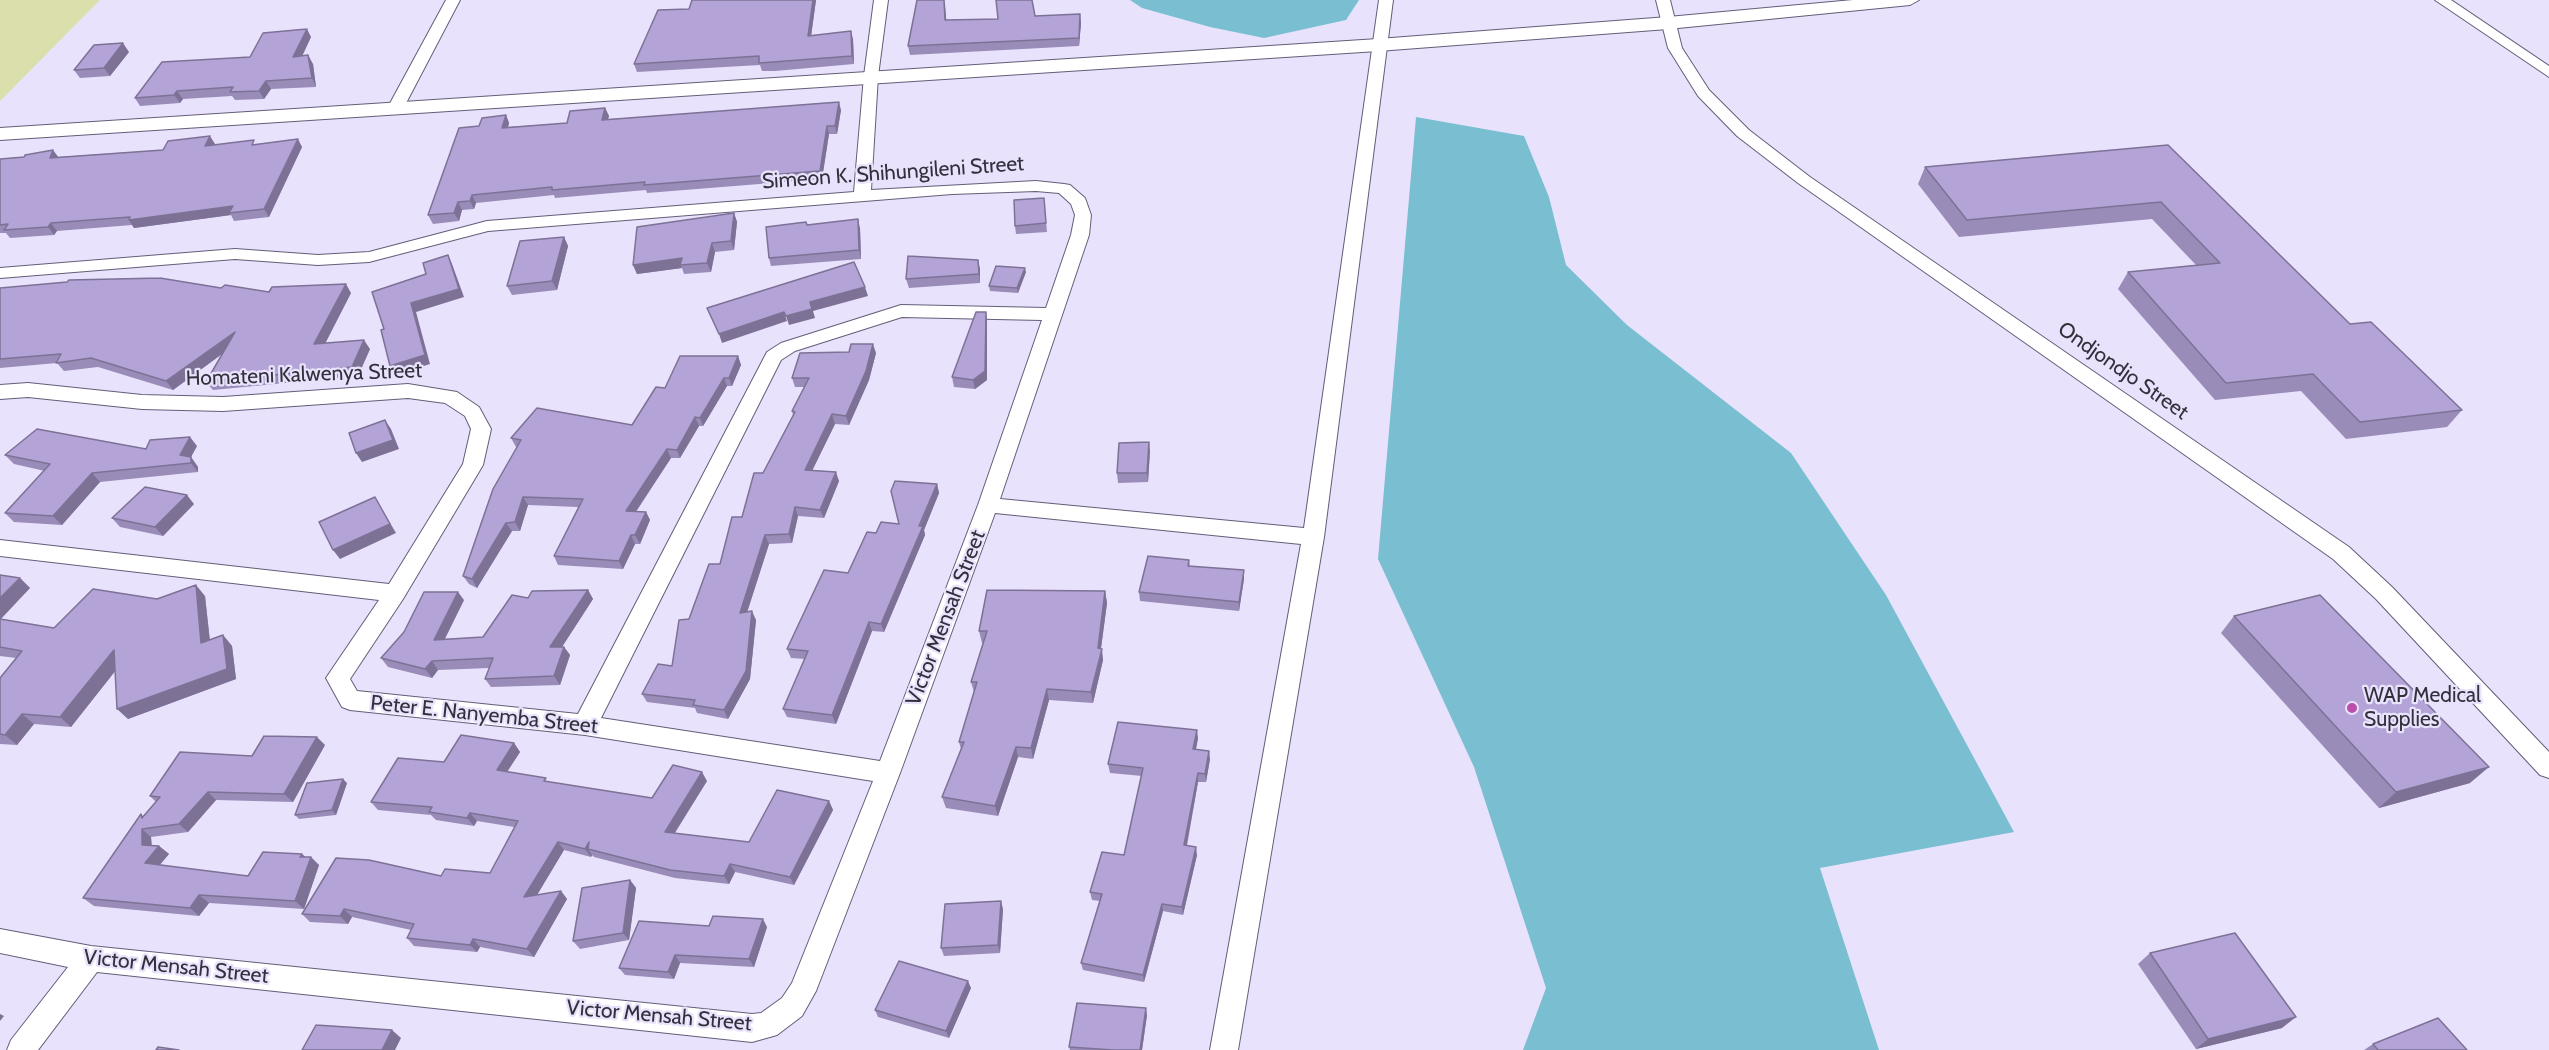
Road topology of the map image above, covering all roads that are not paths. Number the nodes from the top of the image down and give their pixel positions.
1 (453, 0) edge
2 (880, 0) edge
3 (1386, 0) edge
4 (1663, 0) edge
5 (1910, 0) edge
6 (2442, 0) edge
7 (1668, 23) junction
8 (1378, 45) junction
9 (2549, 73) edge
10 (871, 76) junction
11 (396, 107) junction
12 (0, 134) edge
13 (862, 196) junction
14 (0, 273) edge
15 (1053, 314) junction
16 (0, 392) edge
17 (988, 506) junction
18 (1313, 537) junction
19 (0, 548) edge
20 (395, 593) junction
21 (585, 725) junction
22 (2549, 768) edge
23 (888, 773) junction
24 (0, 941) edge
25 (91, 959) junction
26 (21, 1050) edge
27 (1224, 1050) edge

1 - 11 street
2 - 10 street
3 - 8 street
4 - 7 street, Ondjondjo Street
5 - 7 street
6 - 9 street
7 - 8 street
7 - 22 street, Ondjondjo Street
8 - 10 street
8 - 18 street
10 - 11 street
10 - 13 street
11 - 12 street
13 - 14 street, Simeon K. Shihungileni Street
13 - 15 street, Simeon K. Shihungileni Street
15 - 17 street, Victor Mensah Street
15 - 21 street
16 - 20 street, Homateni Kalwenya Street
17 - 18 street
17 - 23 street, Victor Mensah Street
18 - 27 street
19 - 20 street
20 - 21 street, Peter E. Nanyemba Street
21 - 23 street, Peter E. Nanyemba Street
23 - 25 street, Victor Mensah Street
24 - 25 street, Victor Mensah Street
25 - 26 street

